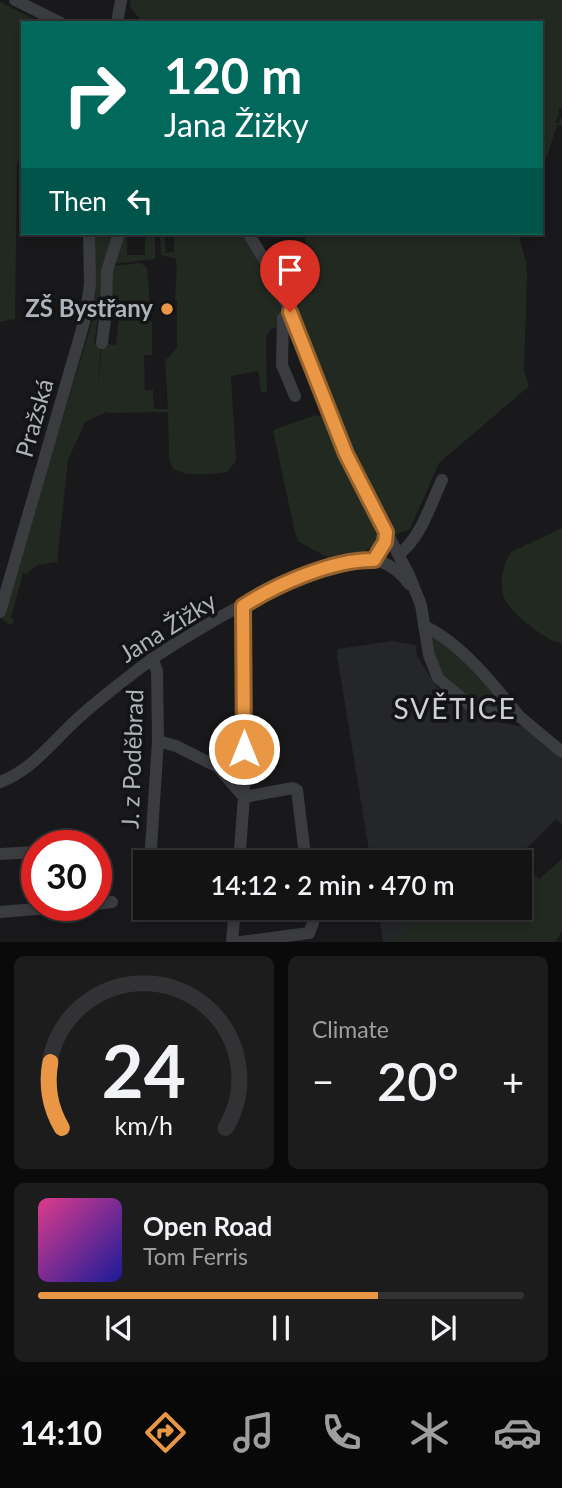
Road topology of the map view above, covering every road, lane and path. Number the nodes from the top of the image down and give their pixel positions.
1 (15, 0) edge
2 (121, 0) edge
3 (57, 21) edge
4 (117, 21) edge
5 (89, 235) edge
6 (118, 235) edge
7 (249, 235) edge
8 (87, 311) junction
9 (112, 312) junction
10 (290, 312) junction
11 (79, 342) junction
12 (296, 397) dead end
13 (442, 480) dead end
14 (386, 532) junction
15 (399, 554) junction
16 (374, 560) junction
17 (416, 592) junction
18 (243, 606) junction
19 (0, 612) edge
20 (424, 626) junction
21 (152, 658) junction
22 (519, 716) junction
23 (158, 741) junction
24 (562, 752) edge
25 (0, 782) edge
26 (244, 797) junction
27 (151, 850) edge
28 (240, 850) edge
29 (304, 850) edge
30 (21, 853) edge
31 (0, 854) edge
32 (21, 910) edge
33 (0, 912) edge
34 (234, 920) edge
35 (313, 920) edge
36 (232, 942) edge
37 (241, 942) edge

1 - 3 street
2 - 4 street
5 - 8 street, Pražská
6 - 9 street
7 - 10 street
8 - 9 street
8 - 11 street, Pražská
9 - 11 street
10 - 12 street
10 - 14 street
11 - 19 street, Pražská
13 - 15 street
14 - 15 street
14 - 16 street
15 - 17 street
16 - 17 street
16 - 18 street, Jana Žižky
17 - 20 street
18 - 21 street, Jana Žižky
18 - 26 street
20 - 22 street
20 - 22 street
21 - 23 street, J. z Poděbrad
21 - 25 street, Jana Žižky
22 - 24 street
23 - 26 street
23 - 27 street, J. z Poděbrad
26 - 28 street
26 - 29 street
30 - 31 street
32 - 33 street
34 - 36 street
35 - 37 street

